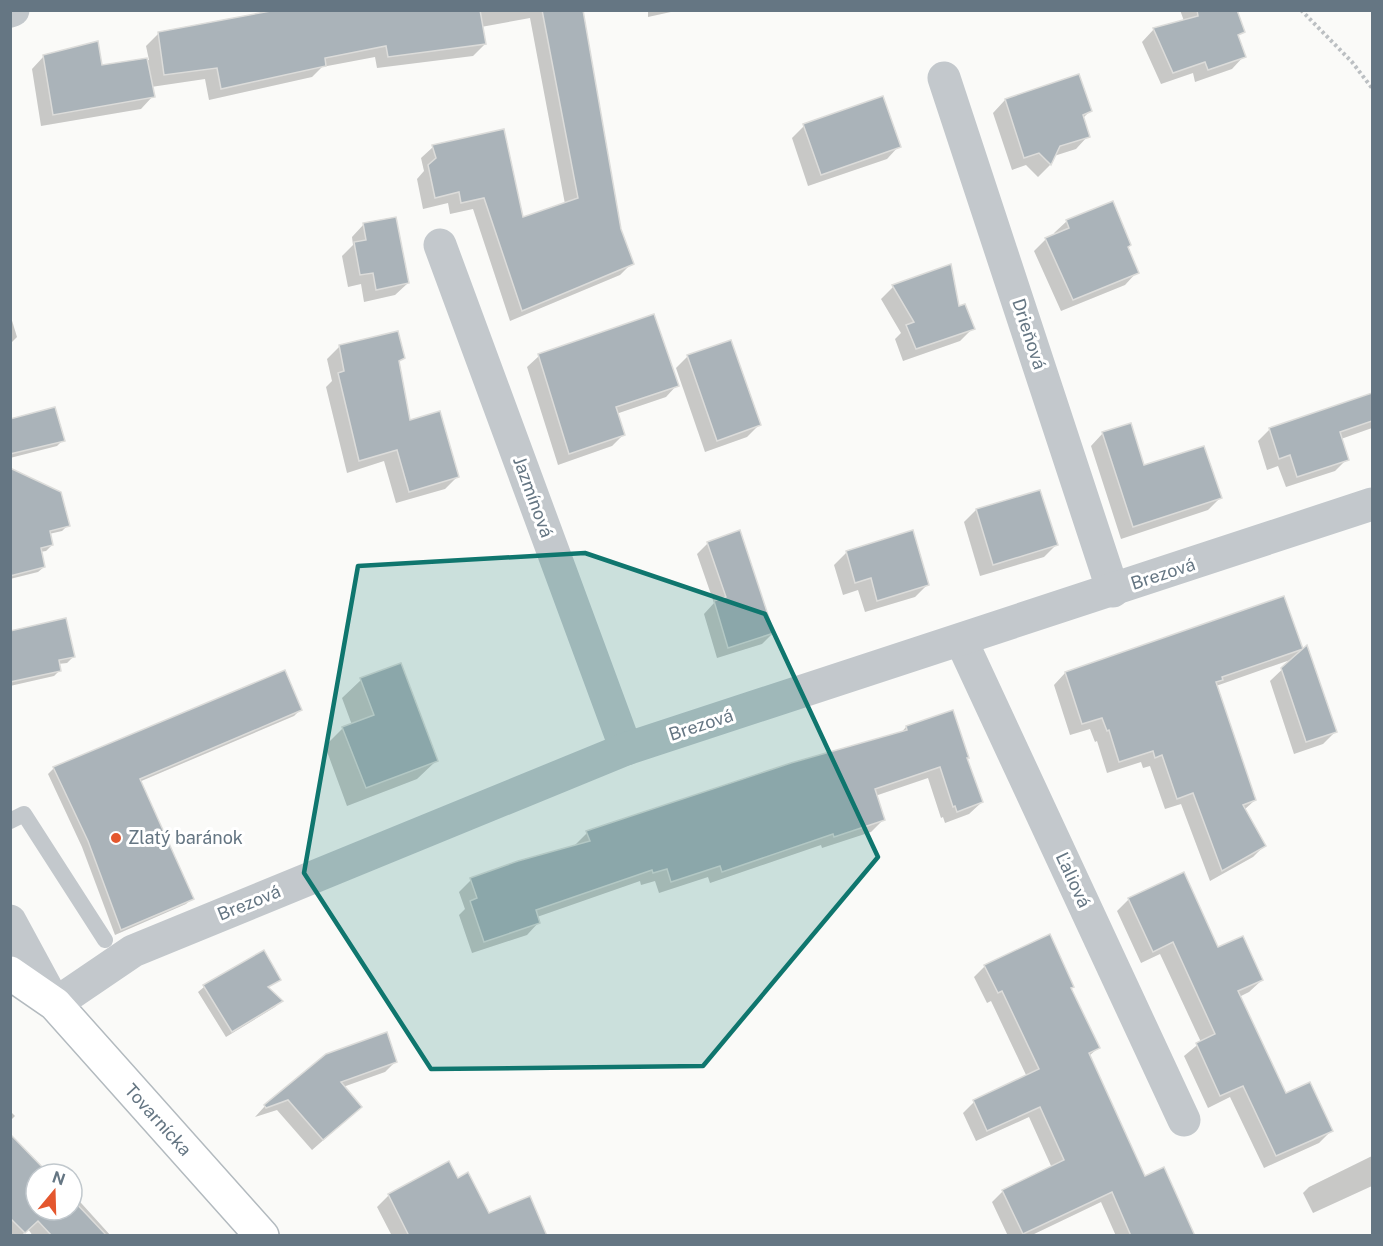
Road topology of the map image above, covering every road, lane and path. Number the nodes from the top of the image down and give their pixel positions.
1 (1301, 10) edge
2 (944, 78) dead end
3 (1372, 88) edge
4 (440, 245) dead end
5 (1372, 504) edge
6 (1113, 591) junction
7 (962, 640) junction
8 (626, 749) junction
9 (10, 821) edge
10 (10, 921) edge
11 (105, 940) dead end
12 (10, 973) edge
13 (55, 1004) junction
14 (1184, 1120) dead end
15 (262, 1236) edge

1 - 3 path
2 - 6 street, Drieňová
4 - 8 street, Jazmínová
5 - 6 street, Brezová
6 - 7 street, Brezová
7 - 8 street, Brezová
7 - 14 street, Ľaliová
8 - 13 street, Brezová
9 - 11 lane
10 - 13 street
12 - 13 main road, Tovarnícka
13 - 15 main road, Tovarnícka

